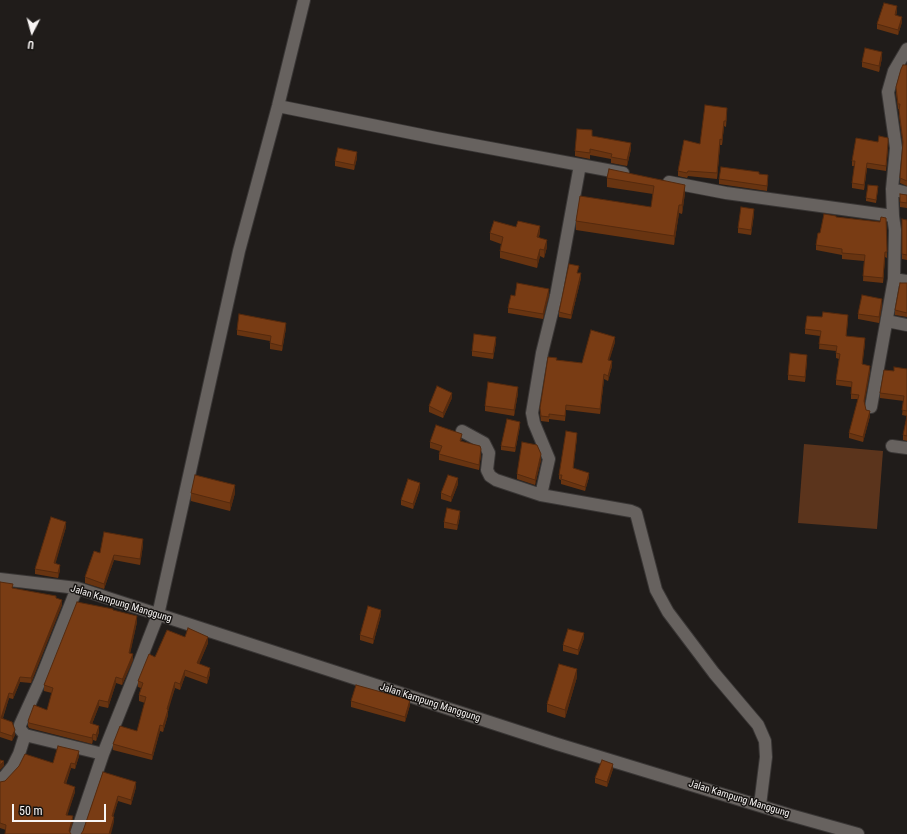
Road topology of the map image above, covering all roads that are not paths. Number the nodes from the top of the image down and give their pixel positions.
1 (304, 0) edge
2 (907, 49) edge
3 (278, 106) junction
4 (580, 165) junction
5 (633, 175) edge
6 (661, 180) edge
7 (892, 188) junction
8 (907, 193) edge
9 (893, 216) junction
10 (894, 279) junction
11 (907, 281) edge
12 (887, 320) junction
13 (907, 325) edge
14 (871, 407) dead end
15 (462, 431) dead end
16 (892, 446) dead end
17 (907, 448) edge
18 (541, 495) junction
19 (0, 579) edge
20 (77, 588) junction
21 (158, 614) junction
22 (25, 734) junction
23 (102, 754) junction
24 (0, 780) edge
25 (760, 805) junction
26 (76, 834) edge
27 (858, 834) edge

1 - 3 street
2 - 7 street
3 - 4 street
3 - 21 street
4 - 5 street
4 - 18 street
6 - 9 street
7 - 8 street
7 - 9 street
9 - 10 street
10 - 11 street
10 - 12 street
12 - 13 street
12 - 14 street
15 - 18 street
16 - 17 street
18 - 25 street
19 - 20 street, Jalan Kampung Manggung
20 - 21 street, Jalan Kampung Manggung
20 - 22 street
21 - 23 street
21 - 25 street, Jalan Kampung Manggung
22 - 23 street
22 - 24 street
23 - 26 street
25 - 27 street, Jalan Kampung Manggung

